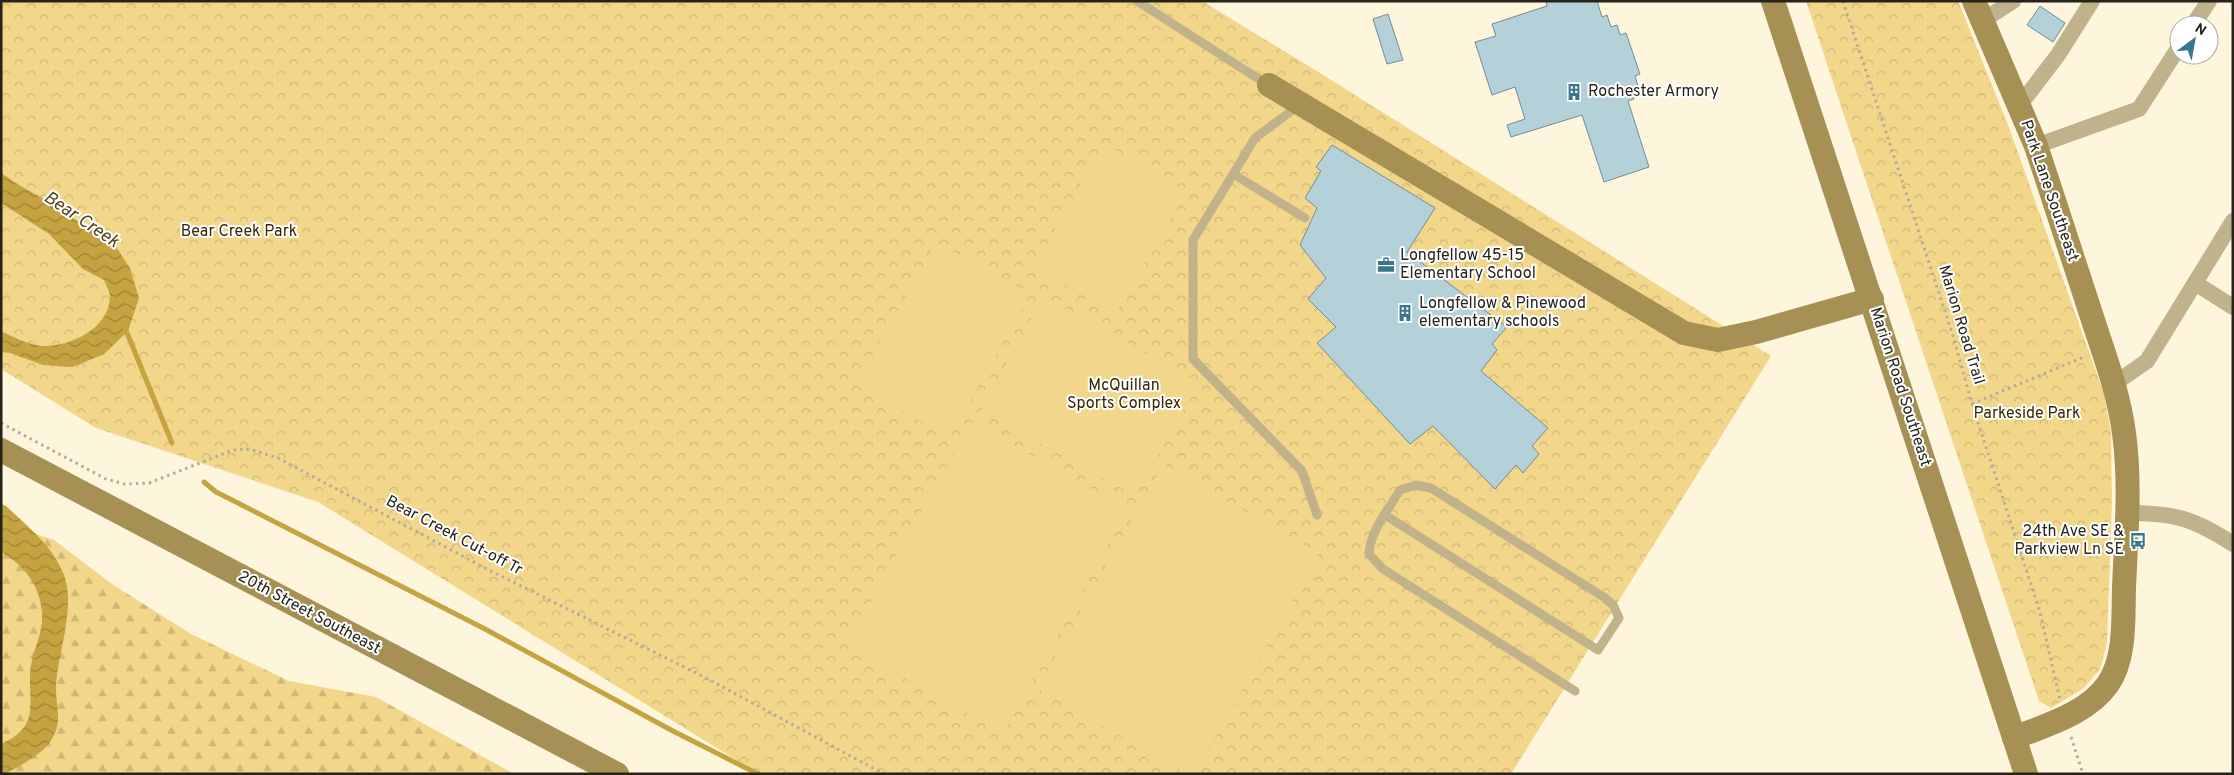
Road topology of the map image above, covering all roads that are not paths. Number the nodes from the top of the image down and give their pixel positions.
1 (1137, 1) edge
2 (1773, 1) edge
3 (2013, 1) edge
4 (2092, 1) edge
5 (2209, 1) edge
6 (1978, 11) edge
7 (2200, 15) edge
8 (2169, 62) edge
9 (1269, 85) joint
10 (1300, 104) junction
11 (2019, 106) junction
12 (2036, 146) junction
13 (1233, 174) junction
14 (1305, 218) dead end
15 (2233, 221) edge
16 (2195, 283) junction
17 (1872, 299) junction
18 (2233, 307) edge
19 (2114, 384) junction
20 (1, 450) edge
21 (2127, 512) junction
22 (1317, 515) dead end
23 (1385, 515) junction
24 (2233, 544) edge
25 (1575, 691) dead end
26 (2014, 738) junction
27 (617, 774) edge
28 (2026, 774) edge

1 - 9 lane
2 - 17 street, Marion Road Southeast
3 - 6 street
4 - 11 street
5 - 7 street
6 - 11 street, Park Lane Southeast
8 - 12 street
9 - 10 street
10 - 13 lane
10 - 17 street
11 - 12 street, Park Lane Southeast
12 - 19 street, Park Lane Southeast
13 - 14 lane
13 - 22 lane
15 - 16 street
16 - 18 street
16 - 19 street
17 - 26 street, Marion Road Southeast
19 - 21 street, Park Lane Southeast
20 - 27 street, 20th Street Southeast
21 - 24 street
21 - 26 street, Park Lane Southeast
23 - 23 lane
23 - 25 lane
26 - 28 street, Marion Road Southeast

